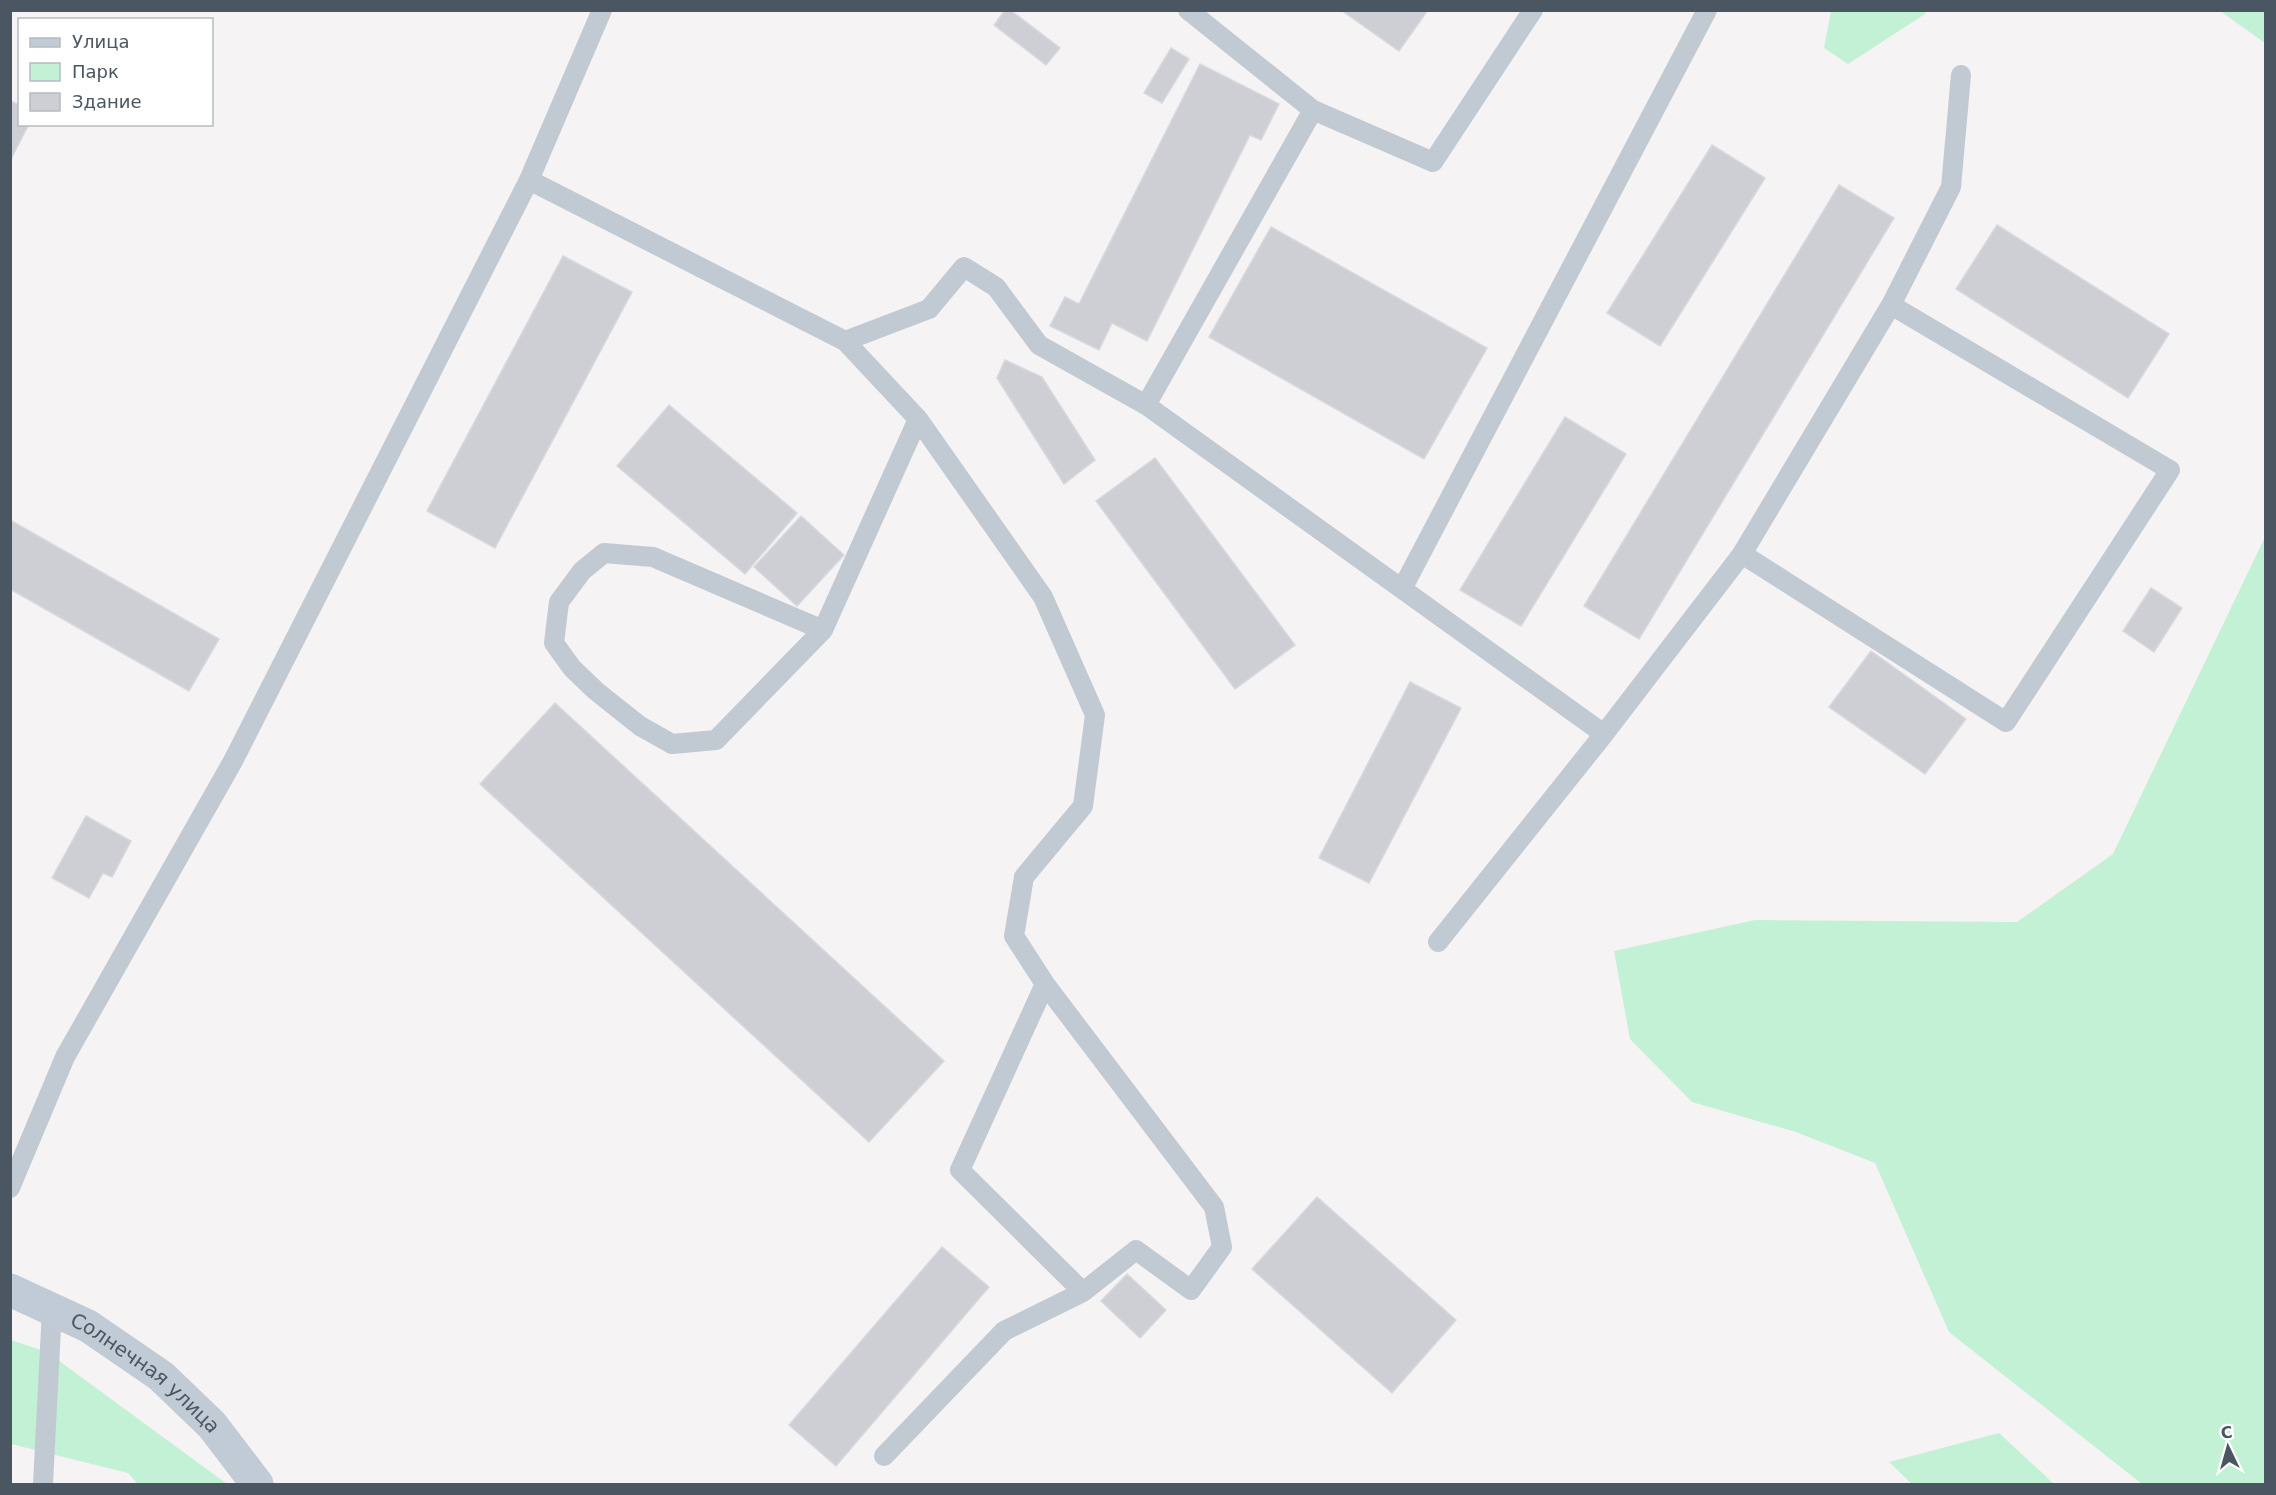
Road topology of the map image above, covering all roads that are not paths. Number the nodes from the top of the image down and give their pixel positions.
1 (602, 10) edge
2 (1188, 10) edge
3 (1533, 10) edge
4 (1707, 10) edge
5 (1961, 75) dead end
6 (1313, 111) junction
7 (528, 180) junction
8 (1892, 305) junction
9 (845, 341) junction
10 (1146, 405) junction
11 (918, 419) junction
12 (1742, 554) junction
13 (1402, 589) junction
14 (823, 630) junction
15 (1604, 734) junction
16 (1438, 942) dead end
17 (1045, 984) junction
18 (10, 1188) edge
19 (10, 1290) edge
20 (1083, 1293) junction
21 (52, 1310) junction
22 (884, 1456) dead end
23 (43, 1485) edge
24 (257, 1485) edge

1 - 7 lane
2 - 6 lane
3 - 6 lane
4 - 13 lane
5 - 8 lane
6 - 10 lane
7 - 9 lane
7 - 18 lane
8 - 12 lane
8 - 12 lane
9 - 10 lane
9 - 11 lane
10 - 13 lane
11 - 14 lane
11 - 17 lane
12 - 15 lane
13 - 15 lane
14 - 14 lane
15 - 16 lane
17 - 20 lane
17 - 20 lane
19 - 21 street, Солнечная улица
20 - 22 lane
21 - 23 lane
21 - 24 street, Солнечная улица

